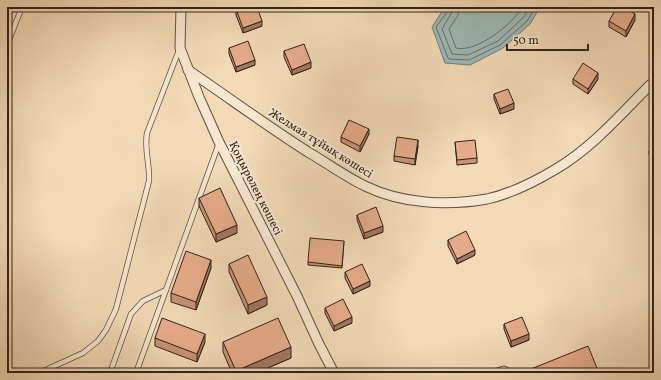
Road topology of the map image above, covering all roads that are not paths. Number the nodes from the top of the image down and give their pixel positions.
1 (22, 7) edge
2 (181, 7) edge
3 (7, 45) edge
4 (180, 48) junction
5 (188, 70) junction
6 (654, 83) edge
7 (219, 142) junction
8 (166, 290) junction
9 (40, 373) edge
10 (110, 373) edge
11 (136, 373) edge
12 (334, 373) edge

1 - 3 lane
2 - 4 street, Қоңырөлең көшесі
4 - 5 street, Қоңырөлең көшесі
4 - 9 lane
5 - 6 street, Желмая тұйық көшесі
5 - 7 street, Қоңырөлең көшесі
7 - 8 lane
7 - 12 street, Қоңырөлең көшесі
8 - 10 lane
8 - 11 lane

